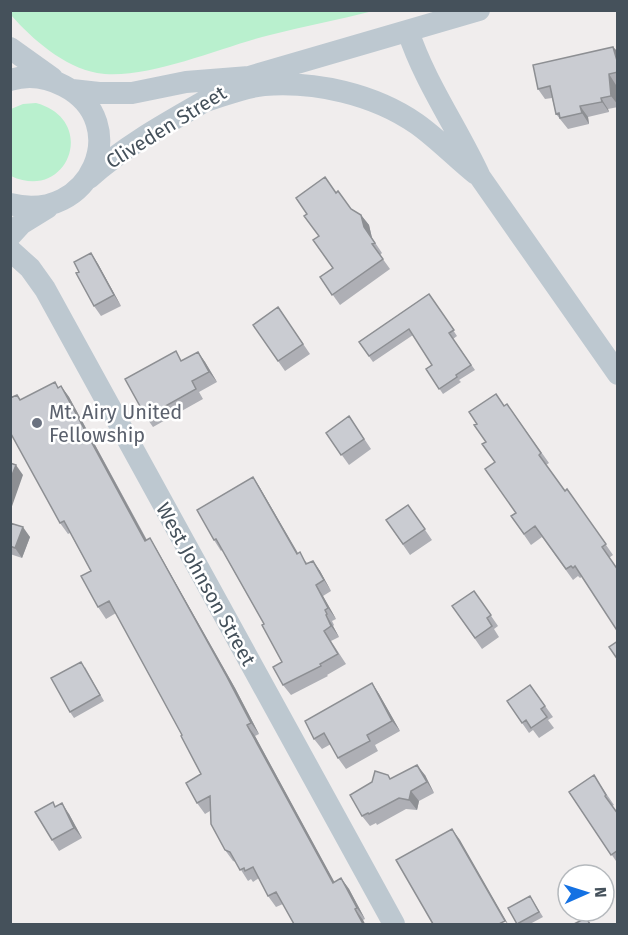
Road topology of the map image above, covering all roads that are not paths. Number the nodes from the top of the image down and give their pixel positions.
1 (479, 10) edge
2 (408, 31) junction
3 (10, 48) edge
4 (249, 77) junction
5 (10, 80) edge
6 (65, 86) junction
7 (206, 100) junction
8 (480, 177) junction
9 (86, 182) junction
10 (10, 204) edge
11 (51, 205) junction
12 (10, 236) edge
13 (10, 250) edge
14 (618, 374) edge
15 (394, 924) edge

1 - 2 street, Cliveden Street
2 - 4 street, Cliveden Street
2 - 8 street
3 - 6 street
4 - 6 street, Cliveden Street
4 - 7 street, Cliveden Street
5 - 6 street, Cliveden Street
6 - 9 street
7 - 8 street
7 - 9 street, Cliveden Street
8 - 14 street
9 - 11 street, Cliveden Street
10 - 11 street
11 - 12 street, Cliveden Street
13 - 15 street, West Johnson Street

